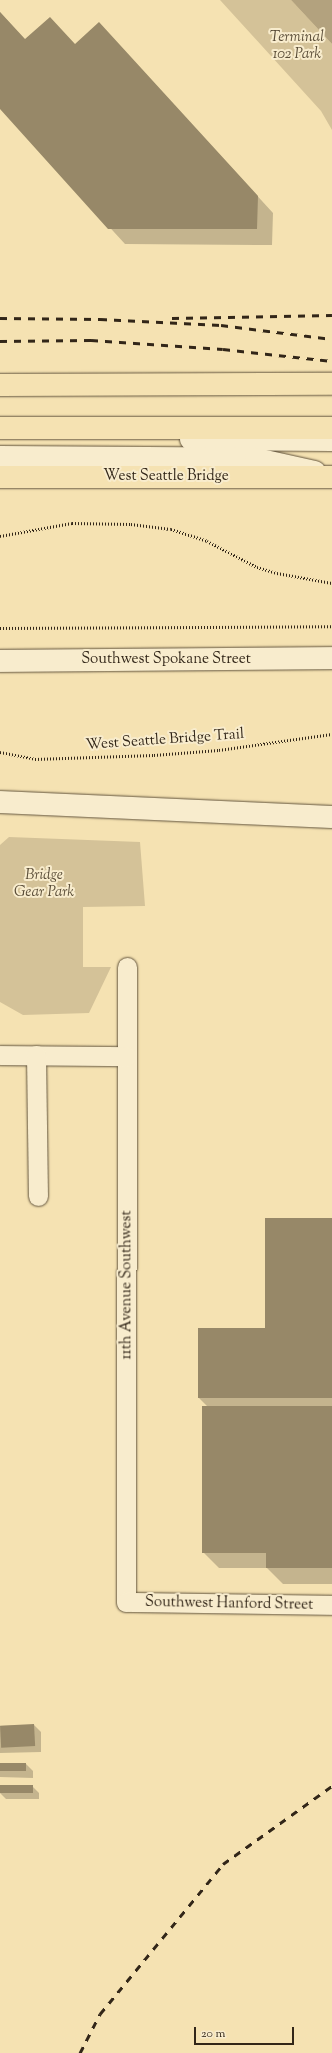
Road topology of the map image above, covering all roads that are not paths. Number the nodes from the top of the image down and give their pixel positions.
1 (332, 384) edge
2 (0, 385) edge
3 (0, 428) edge
4 (332, 428) edge
5 (0, 436) edge
6 (332, 440) edge
7 (0, 457) edge
8 (332, 476) edge
9 (0, 477) edge
10 (332, 658) edge
11 (0, 661) edge
12 (0, 802) edge
13 (332, 817) edge
14 (127, 967) dead end
15 (0, 1055) edge
16 (36, 1055) junction
17 (126, 1056) junction
18 (38, 1196) dead end
19 (126, 1602) joint
20 (332, 1605) edge

1 - 2 highway
3 - 4 highway
5 - 6 street
7 - 8 street
8 - 9 highway, West Seattle Bridge
10 - 11 street, Southwest Spokane Street
12 - 13 street
14 - 17 lane, 11th Avenue Southwest
15 - 16 lane
16 - 17 lane
16 - 18 lane
17 - 19 lane, 11th Avenue Southwest
19 - 20 lane, Southwest Hanford Street

